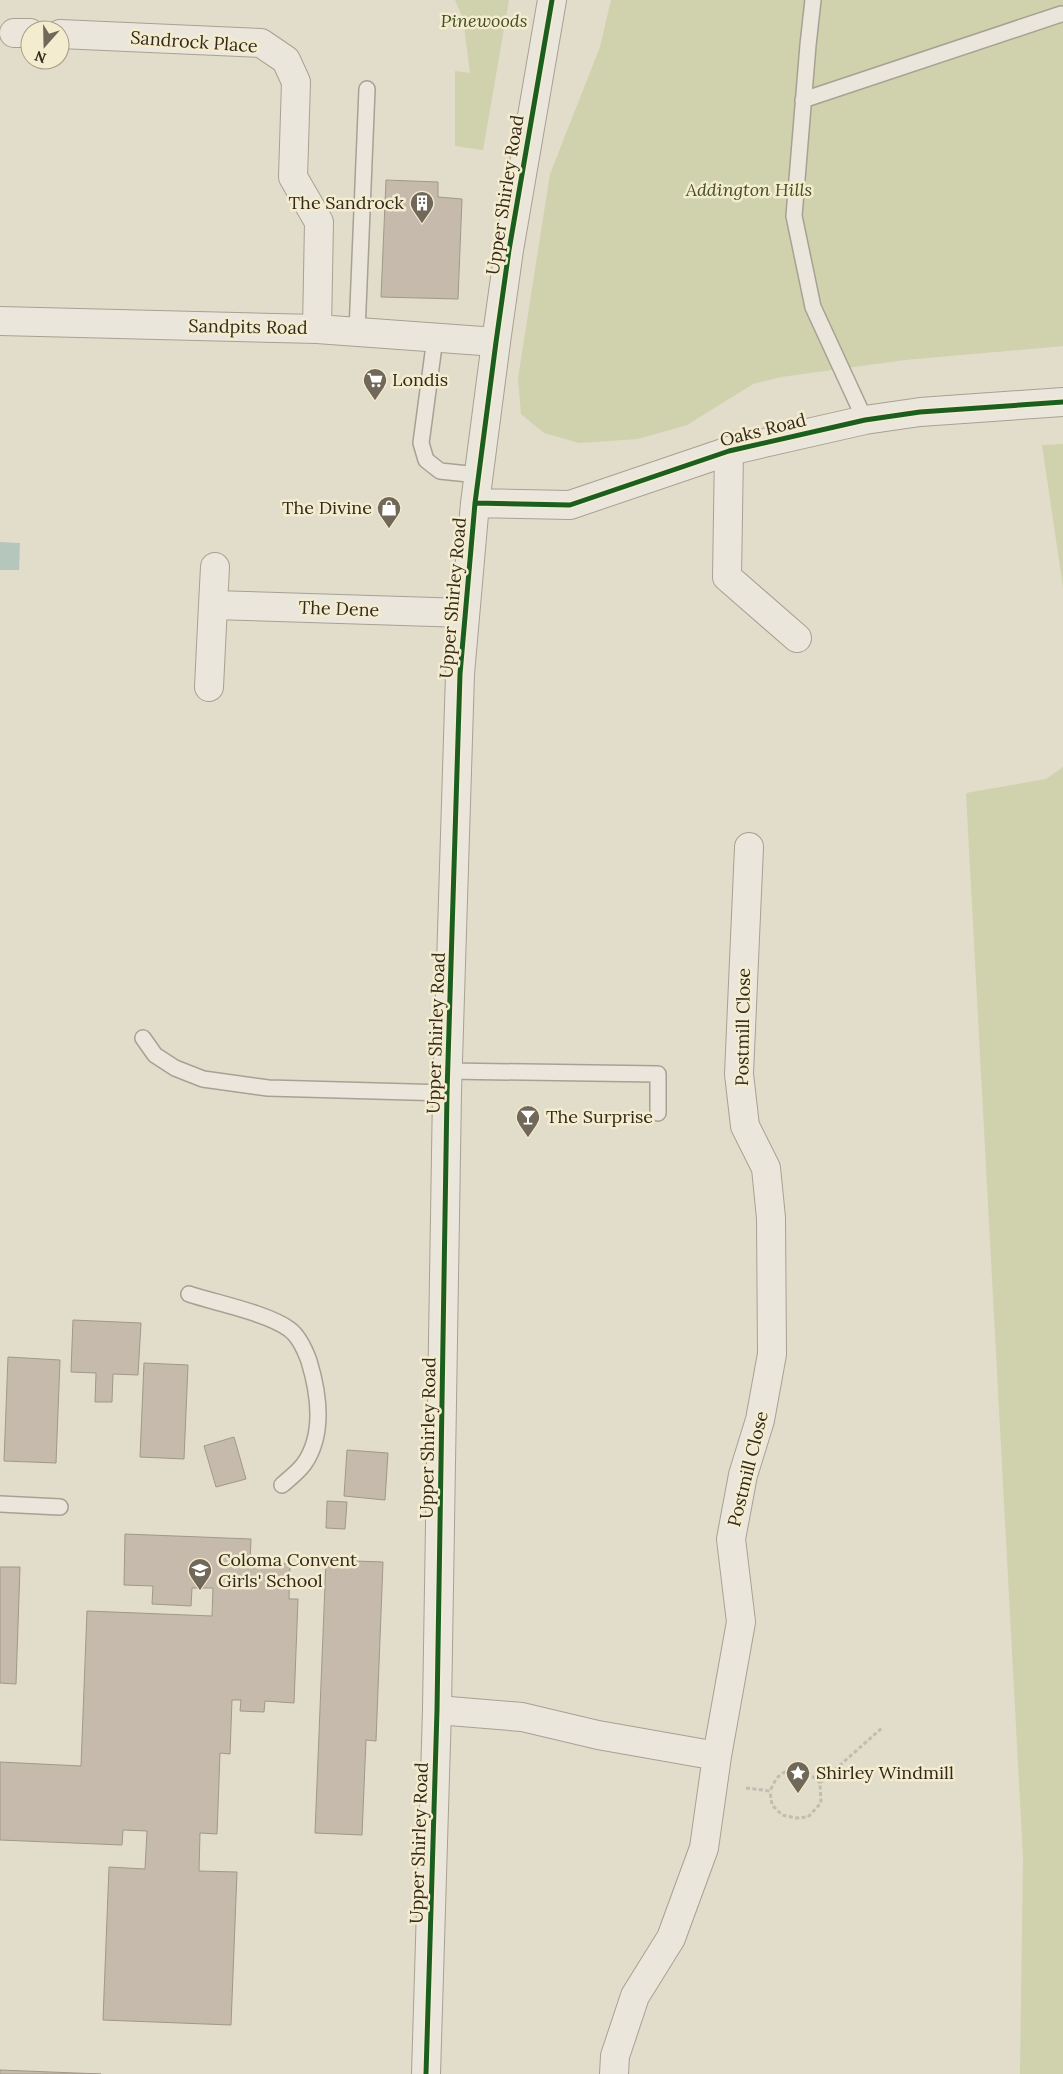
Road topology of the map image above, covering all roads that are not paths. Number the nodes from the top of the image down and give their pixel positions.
1 (552, 0) edge
2 (813, 0) edge
3 (1061, 14) dead end
4 (70, 34) edge
5 (366, 89) dead end
6 (803, 100) junction
7 (0, 321) edge
8 (317, 329) junction
9 (357, 332) junction
10 (435, 338) junction
11 (496, 342) junction
12 (1063, 402) edge
13 (865, 420) junction
14 (729, 451) junction
15 (478, 475) junction
16 (475, 503) junction
17 (215, 567) dead end
18 (212, 604) junction
19 (465, 613) junction
20 (797, 638) dead end
21 (210, 686) dead end
22 (749, 847) dead end
23 (143, 1038) dead end
24 (448, 1082) junction
25 (658, 1113) dead end
26 (188, 1294) dead end
27 (282, 1485) dead end
28 (0, 1504) edge
29 (60, 1507) dead end
30 (437, 1710) junction
31 (717, 1756) junction
32 (426, 2074) edge
33 (614, 2074) edge

1 - 11 street, Upper Shirley Road
2 - 6 lane
3 - 6 lane
4 - 8 street, Sandrock Place
5 - 9 lane
6 - 13 lane
7 - 8 street, Sandpits Road
8 - 9 street, Sandpits Road
9 - 10 street, Sandpits Road
10 - 11 street, Sandpits Road
10 - 15 lane
11 - 15 street, Upper Shirley Road
12 - 13 street, Oaks Road
13 - 14 street, Oaks Road
14 - 16 street, Oaks Road
14 - 20 street
15 - 16 street, Upper Shirley Road
16 - 19 street, Upper Shirley Road
17 - 18 street
18 - 19 street, The Dene
18 - 21 street
19 - 24 street, Upper Shirley Road
22 - 31 street, Postmill Close
23 - 24 lane
24 - 25 lane
24 - 30 street, Upper Shirley Road
26 - 27 lane
28 - 29 lane
30 - 31 street
30 - 32 street, Upper Shirley Road
31 - 33 street, Postmill Close

